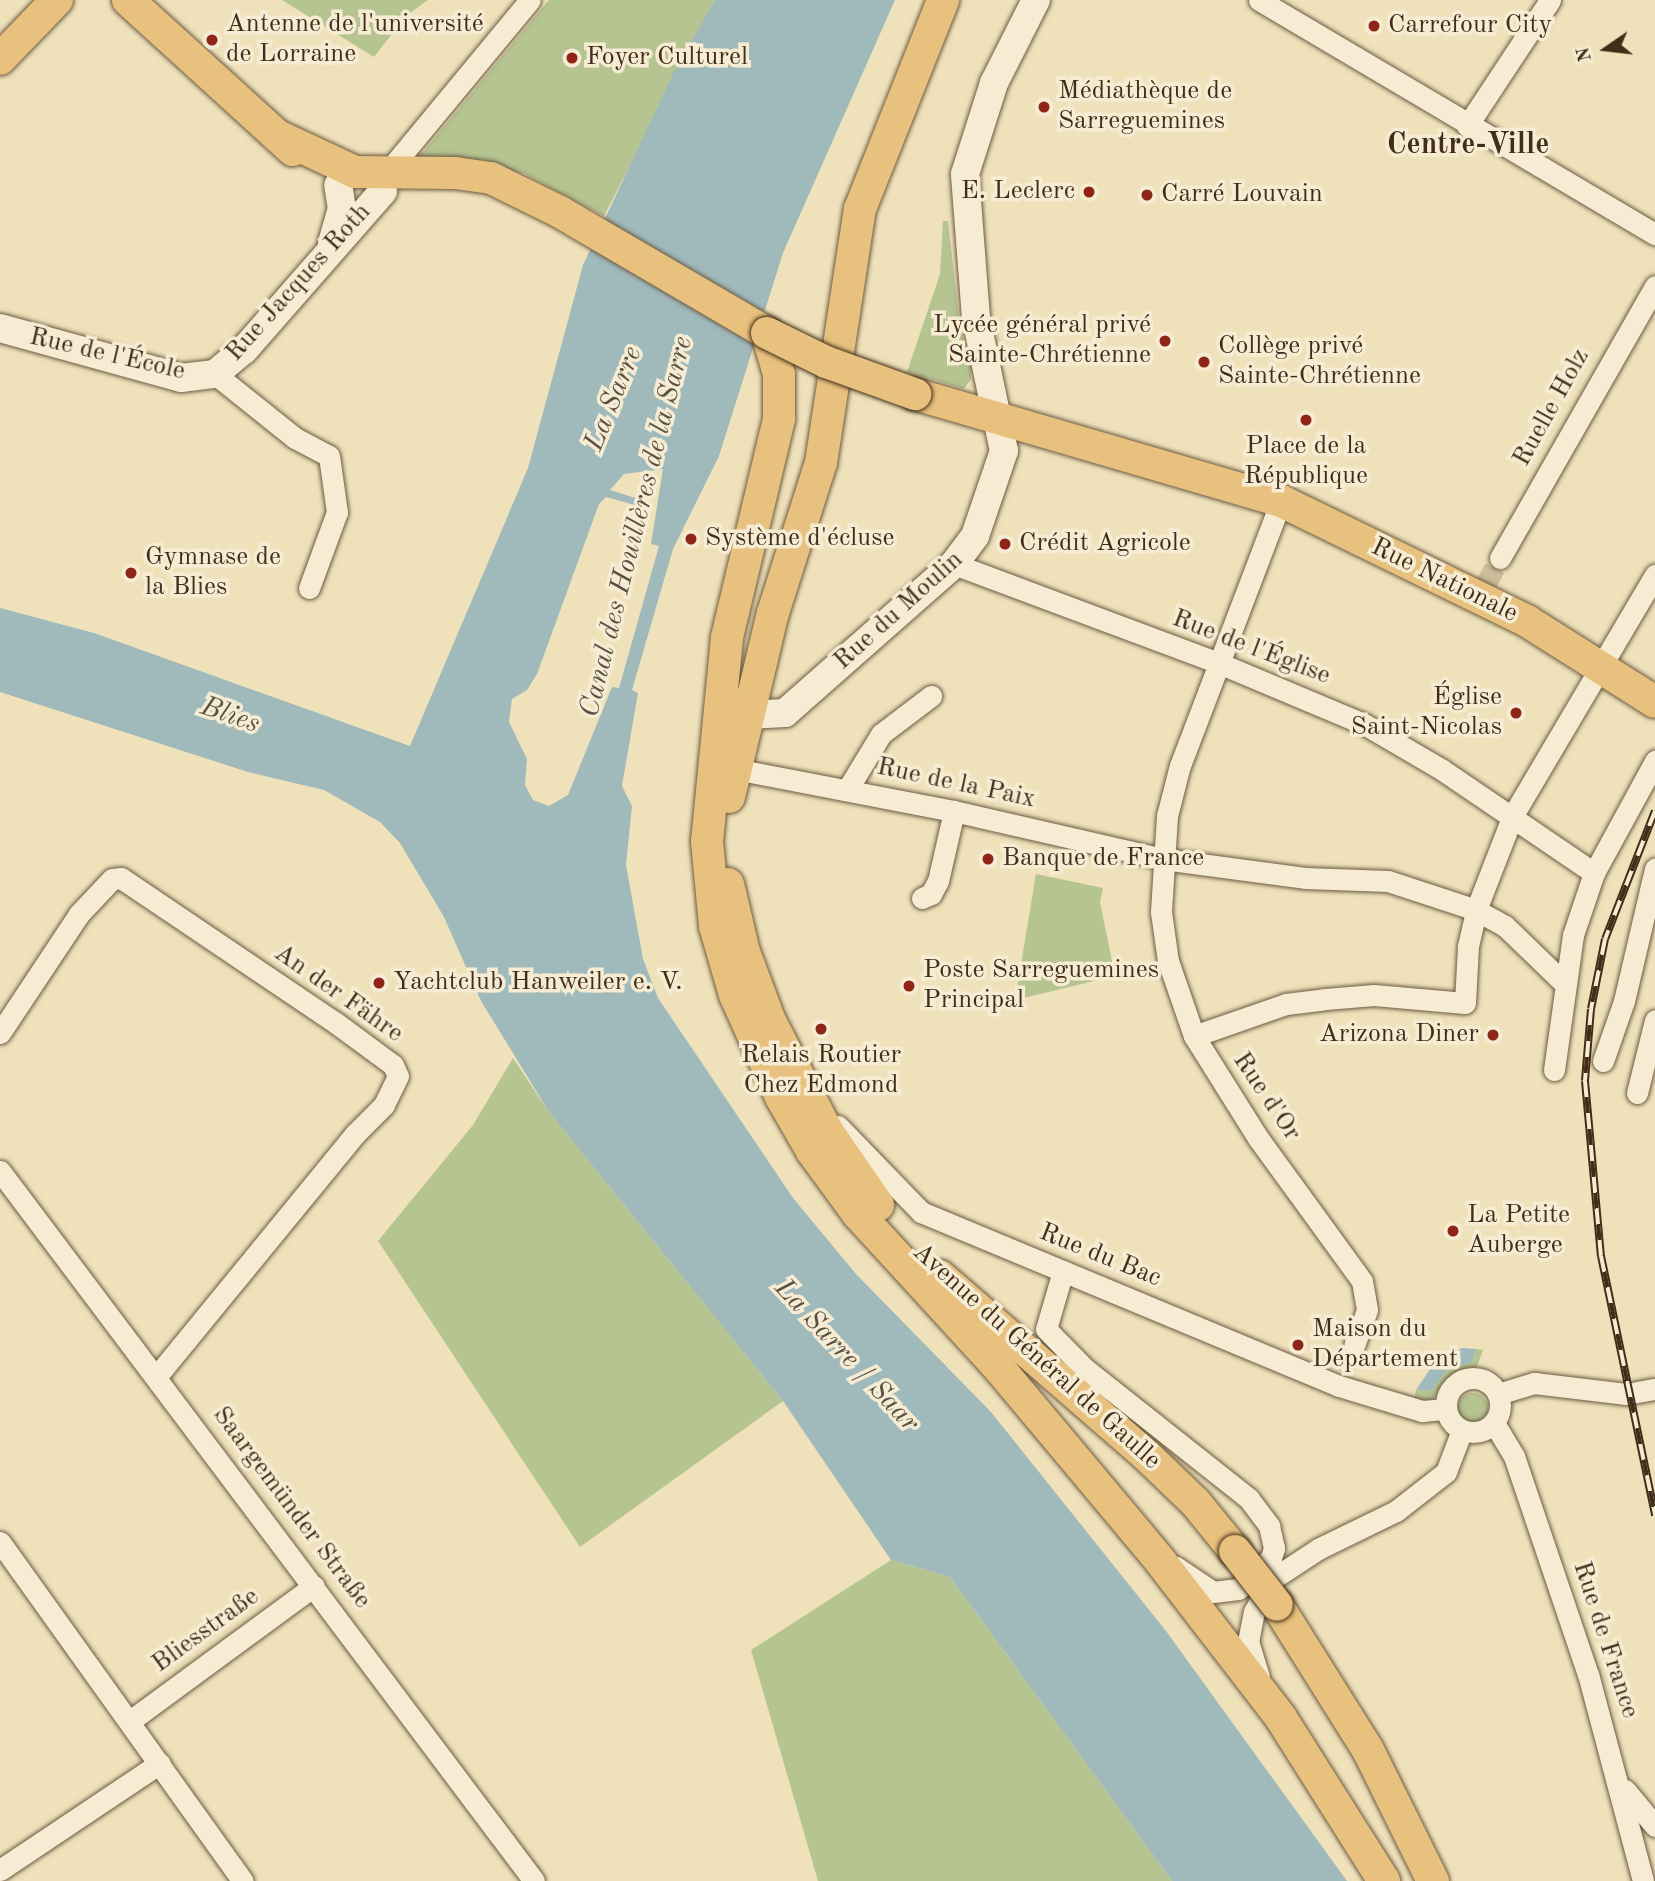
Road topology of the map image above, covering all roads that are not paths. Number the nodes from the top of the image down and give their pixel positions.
1 (57, 0) edge
2 (128, 0) edge
3 (530, 0) edge
4 (928, 0) edge
5 (943, 0) edge
6 (1036, 0) edge
7 (1259, 0) edge
8 (1550, 0) edge
9 (0, 59) edge
10 (1467, 126) junction
11 (278, 136) junction
12 (384, 183) junction
13 (338, 185) junction
14 (1655, 234) edge
15 (331, 246) junction
16 (1655, 286) edge
17 (0, 328) edge
18 (767, 333) junction
19 (215, 374) junction
20 (997, 419) junction
21 (1282, 501) junction
22 (1500, 558) tunnel mouth
23 (954, 564) junction
24 (1655, 575) edge
25 (309, 588) dead end
26 (1221, 664) junction
27 (1604, 667) junction
28 (1652, 693) edge
29 (931, 696) dead end
30 (731, 704) junction
31 (1655, 761) edge
32 (735, 769) junction
33 (847, 790) junction
34 (954, 811) junction
35 (1513, 815) junction
36 (1163, 859) junction
37 (1655, 869) edge
38 (1594, 873) junction
39 (922, 898) dead end
40 (1476, 910) junction
41 (1565, 984) junction
42 (1655, 1020) edge
43 (0, 1033) edge
44 (1194, 1036) junction
45 (1603, 1061) dead end
46 (790, 1062) junction
47 (1554, 1070) dead end
48 (1637, 1093) dead end
49 (0, 1171) edge
50 (1063, 1270) junction
51 (1354, 1345) tunnel mouth
52 (156, 1377) junction
53 (1655, 1389) edge
54 (1498, 1394) junction
55 (1446, 1409) junction
56 (1494, 1423) junction
57 (1462, 1430) junction
58 (0, 1543) edge
59 (1274, 1548) junction
60 (1318, 1549) junction
61 (1161, 1562) junction
62 (314, 1586) junction
63 (1281, 1718) junction
64 (130, 1721) junction
65 (160, 1763) junction
66 (1622, 1786) junction
67 (1655, 1826) edge
68 (0, 1870) edge
69 (243, 1881) edge
70 (534, 1881) edge
71 (1384, 1881) edge
72 (1399, 1881) edge
73 (1433, 1881) edge
74 (1643, 1881) edge

1 - 9 main road
2 - 11 main road
3 - 12 street, Rue Jacques Roth
4 - 30 main road
5 - 30 main road
6 - 20 street, Rue du Moulin
7 - 10 street
8 - 10 street
10 - 14 street
11 - 12 main road
11 - 13 main road
12 - 13 main road
12 - 15 street, Rue Jacques Roth
12 - 18 main road
13 - 15 street
15 - 19 street, Rue Jacques Roth
16 - 22 street, Ruelle Holz
17 - 19 street, Rue de l'École
18 - 20 main road, bridge
18 - 30 main road
19 - 25 street
20 - 21 main road, Rue Nationale
20 - 23 street, Rue du Moulin
21 - 26 street, Rue d'Or
21 - 27 main road, Rue Nationale
23 - 26 street, Rue de l'Église
23 - 30 street, Rue du Moulin
24 - 27 street
26 - 35 street, Rue de l'Église
26 - 36 street, Rue d'Or
27 - 28 main road, Rue Nationale
27 - 35 street
29 - 33 street
30 - 32 main road, Avenue du Général de Gaulle
30 - 61 main road, Avenue du Général de Gaulle
31 - 38 street
32 - 33 street, Rue de la Paix
32 - 46 main road, Avenue du Général de Gaulle
33 - 34 street, Rue de la Paix
34 - 36 street, Rue de la Paix
34 - 39 street
35 - 38 street, Rue de l'Église
35 - 40 street
36 - 40 street, Rue de la Paix
36 - 44 street, Rue d'Or
37 - 45 street
38 - 41 street
40 - 41 street, Rue de la Paix
40 - 44 street
41 - 47 street
42 - 48 street
43 - 52 street, An der Fähre
44 - 51 street, Rue d'Or
46 - 50 street, Rue du Bac
46 - 73 main road, Avenue du Général de Gaulle, bridge
49 - 52 street, Saargemünder Straße
50 - 55 street, Rue du Bac
50 - 59 street
52 - 62 street, Saargemünder Straße
53 - 54 street
54 - 55 street
54 - 56 street
55 - 57 street
56 - 57 street
56 - 66 street, Rue de France
57 - 60 street
58 - 64 street
59 - 60 street
59 - 61 street
60 - 63 street
61 - 63 main road, Avenue du Général de Gaulle
62 - 64 street, Bliesstraße
62 - 70 street, Saargemünder Straße
63 - 71 main road, Avenue du Général de Gaulle
63 - 72 main road
64 - 65 street
65 - 68 street
65 - 69 street
66 - 67 street
66 - 74 street, Rue de France

